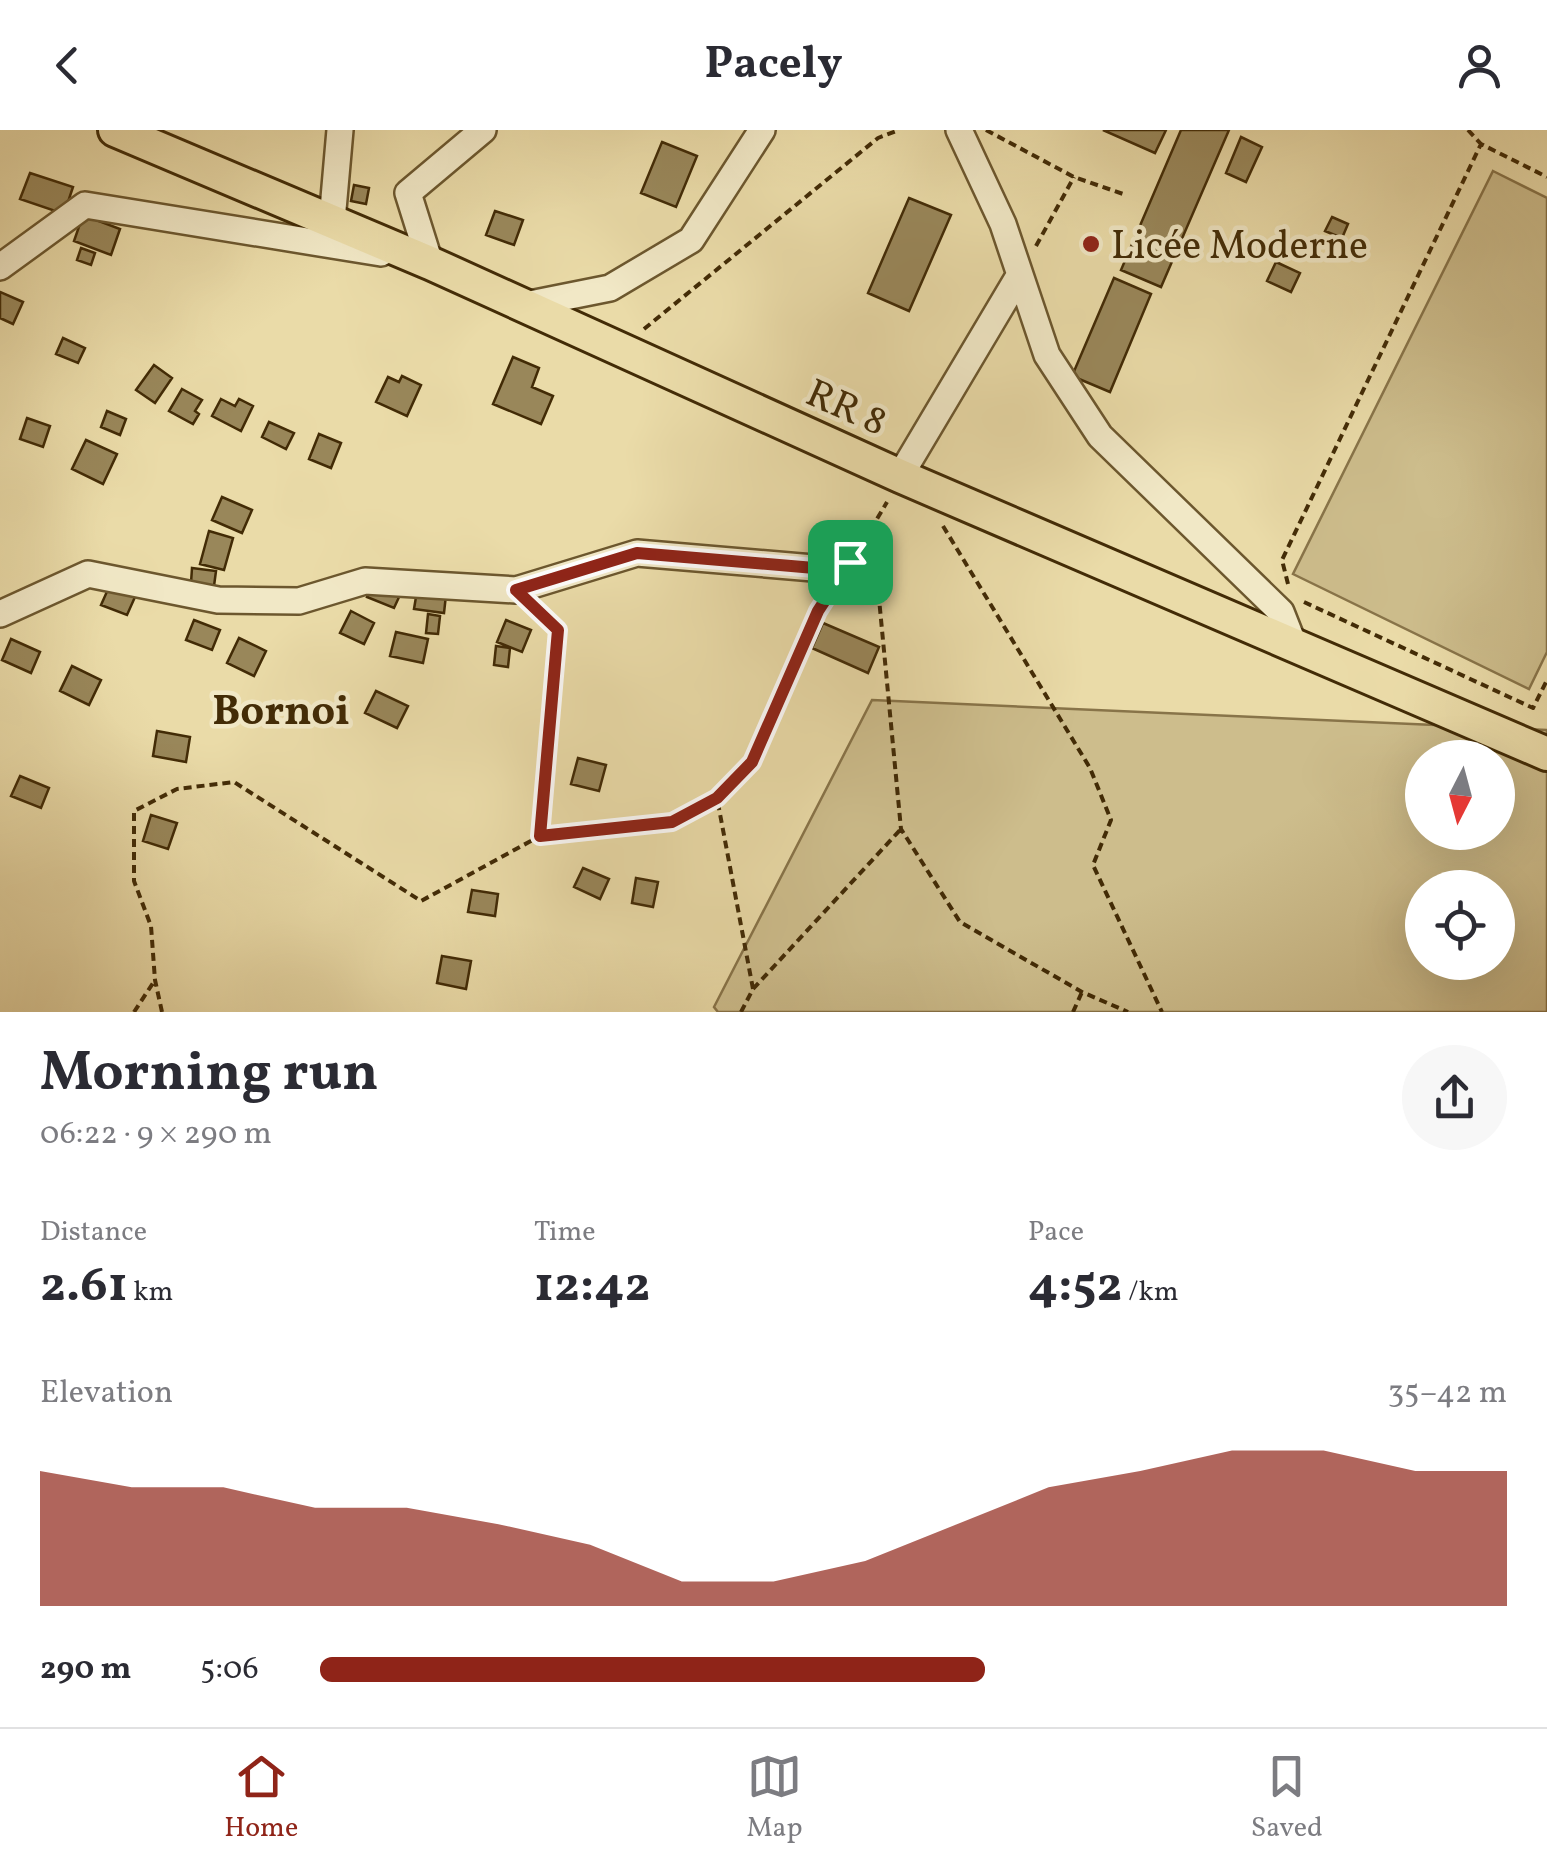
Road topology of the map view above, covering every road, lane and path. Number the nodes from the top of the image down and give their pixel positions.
1 (116, 130) edge
2 (340, 130) edge
3 (482, 130) edge
4 (762, 130) edge
5 (899, 130) edge
6 (959, 130) edge
7 (986, 130) edge
8 (1468, 130) edge
9 (1481, 144) junction
10 (1074, 177) junction
11 (1547, 177) edge
12 (1126, 195) dead end
13 (332, 221) junction
14 (430, 263) junction
15 (0, 267) edge
16 (1019, 276) junction
17 (526, 306) junction
18 (618, 350) junction
19 (900, 476) junction
20 (933, 515) dead end
21 (876, 522) junction
22 (850, 562) junction
23 (516, 590) junction
24 (1289, 590) dead end
25 (1297, 596) dead end
26 (0, 614) edge
27 (1294, 645) junction
28 (1547, 680) edge
29 (1547, 754) edge
30 (717, 798) junction
31 (901, 830) junction
32 (540, 836) junction
33 (155, 980) junction
34 (754, 988) junction
35 (1082, 992) junction
36 (134, 1012) edge
37 (162, 1012) edge
38 (741, 1012) edge
39 (1073, 1012) edge
40 (1128, 1012) edge
41 (1162, 1012) edge

1 - 13 main road, RR 8 / RR 8
2 - 13 street
3 - 14 street
4 - 17 street
5 - 18 path
6 - 16 street
7 - 10 path
8 - 9 path
9 - 11 path
9 - 24 path
10 - 12 path
10 - 16 path
13 - 14 main road, RR 8 / RR 8
14 - 15 street
14 - 17 main road, RR 8 / RR 8
16 - 19 street
16 - 27 street
17 - 18 main road, RR 8 / RR 8
18 - 19 main road, RR 8 / RR 8
19 - 21 path
19 - 27 main road, RR 8 / RR 8
20 - 41 path
21 - 22 path
21 - 31 path
22 - 23 street
22 - 30 path
23 - 26 street
23 - 32 path
25 - 28 path
27 - 29 main road, RR 8 / RR 8
30 - 32 path
30 - 34 path
31 - 34 path
31 - 35 path
32 - 33 path
33 - 36 path
33 - 37 path
34 - 38 path
35 - 39 path
35 - 40 path

